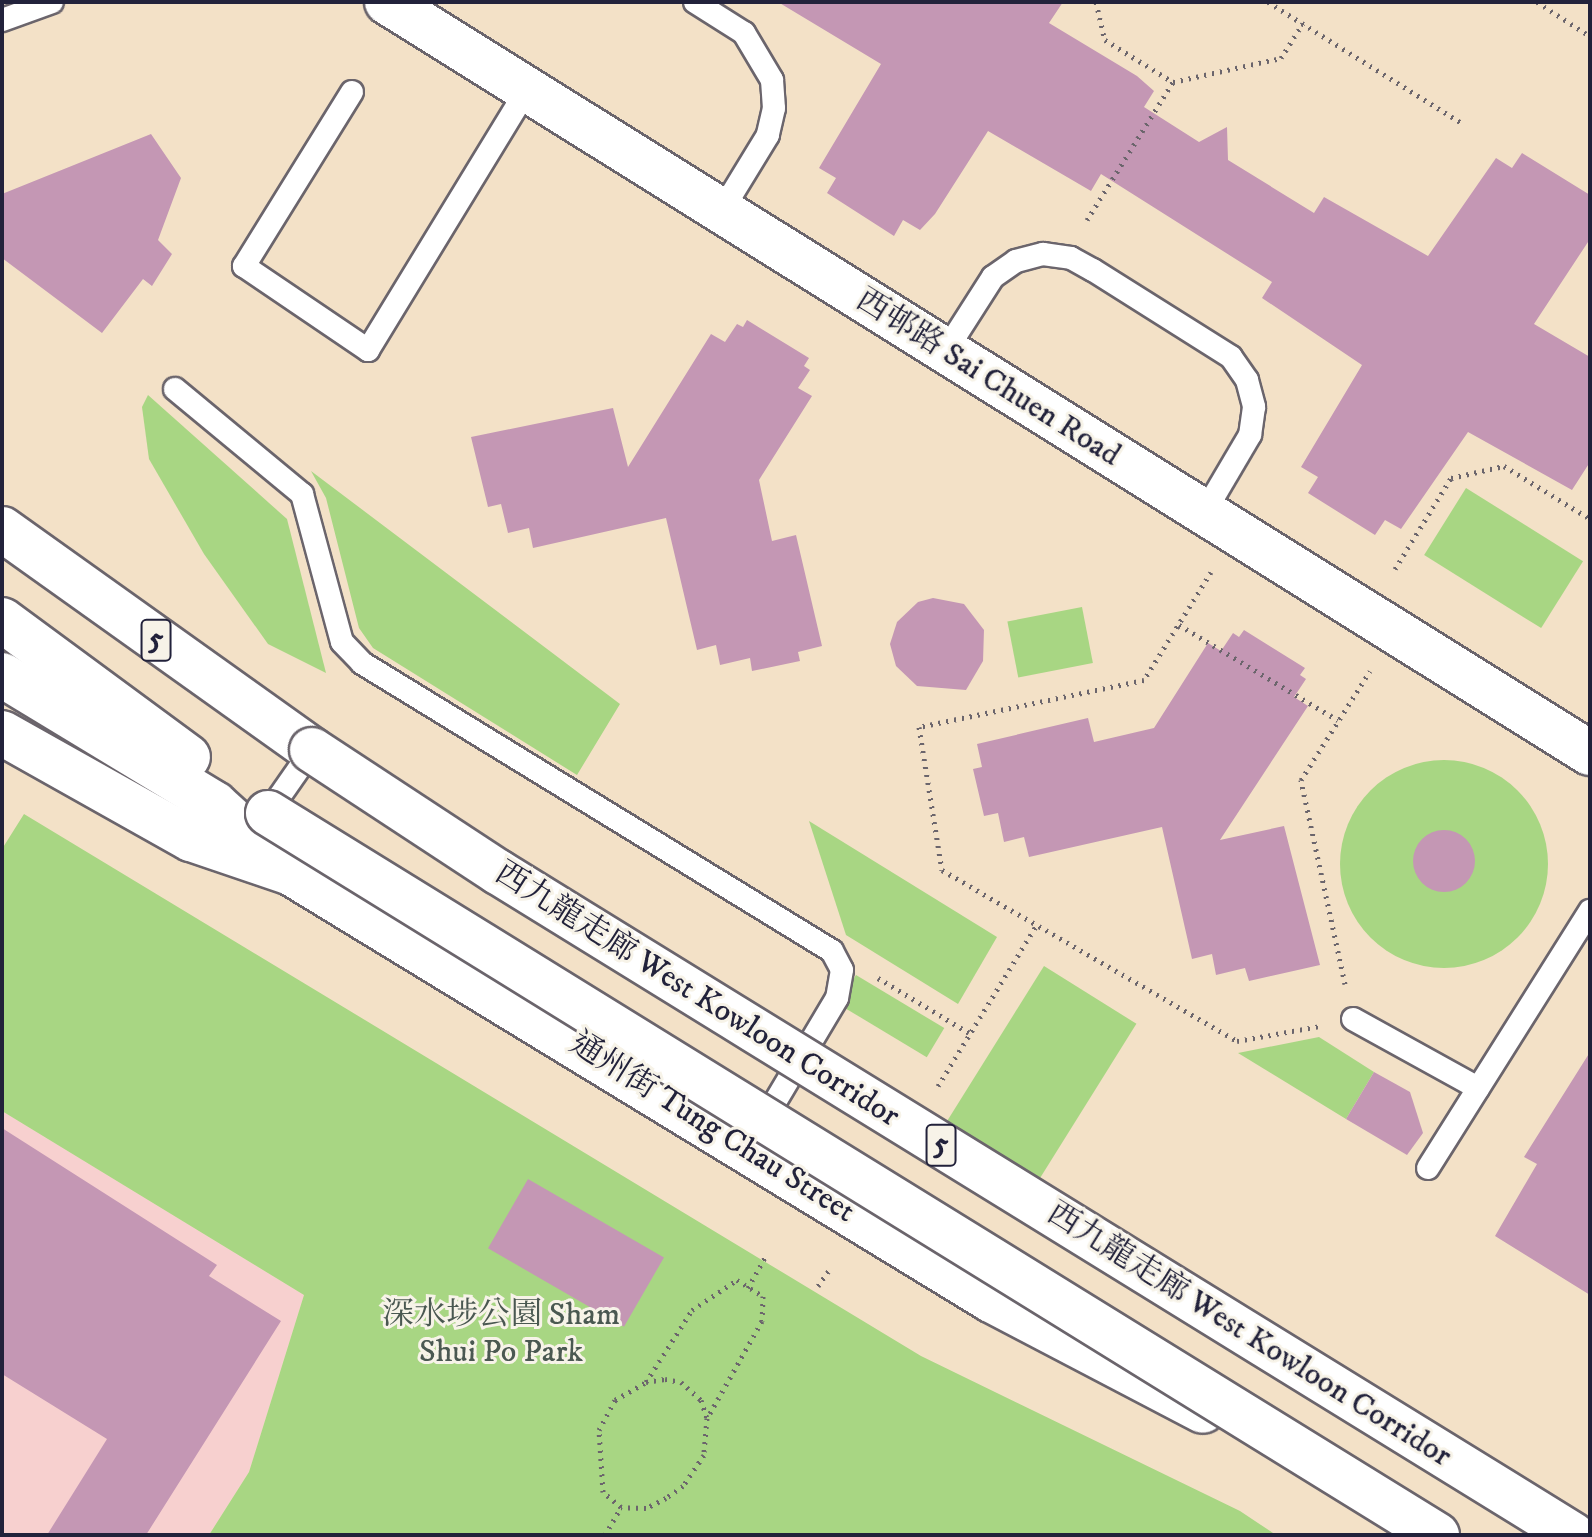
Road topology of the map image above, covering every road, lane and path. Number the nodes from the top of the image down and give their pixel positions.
1 (52, 2) edge
2 (387, 2) edge
3 (695, 2) edge
4 (1096, 2) edge
5 (1268, 2) edge
6 (1537, 2) edge
7 (2, 20) edge
8 (1303, 23) junction
9 (1590, 36) edge
10 (1173, 82) junction
11 (526, 91) junction
12 (352, 92) dead end
13 (1463, 124) dead end
14 (721, 212) junction
15 (1087, 220) dead end
16 (945, 352) junction
17 (175, 389) dead end
18 (1590, 509) edge
19 (1204, 513) junction
20 (1588, 518) edge
21 (2, 529) edge
22 (1395, 569) dead end
23 (1212, 571) dead end
24 (2, 620) edge
25 (1179, 625) junction
26 (1371, 670) dead end
27 (2, 675) edge
28 (1338, 720) junction
29 (2, 733) edge
30 (313, 752) junction
31 (1590, 753) edge
32 (271, 815) junction
33 (291, 873) junction
34 (1590, 911) edge
35 (1038, 923) junction
36 (832, 951) junction
37 (1353, 1019) junction
38 (969, 1033) junction
39 (1478, 1088) junction
40 (931, 1098) dead end
41 (746, 1150) junction
42 (1428, 1168) dead end
43 (766, 1256) dead end
44 (829, 1270) dead end
45 (818, 1286) dead end
46 (748, 1288) junction
47 (646, 1382) junction
48 (707, 1418) junction
49 (621, 1507) junction
50 (605, 1535) edge
51 (1417, 1535) edge
52 (1437, 1535) edge
53 (1573, 1535) edge

1 - 7 lane
2 - 11 main road, 西邨路 Sai Chuen Road
3 - 14 lane
4 - 10 path
5 - 8 path
6 - 9 path
8 - 10 path
8 - 13 path
10 - 15 path
11 - 12 lane
11 - 14 main road, 西邨路 Sai Chuen Road
14 - 16 main road, 西邨路 Sai Chuen Road
16 - 19 main road, 西邨路 Sai Chuen Road
16 - 19 lane
17 - 36 lane
18 - 20 path
19 - 31 main road, 西邨路 Sai Chuen Road
20 - 22 path
21 - 30 main road, 西九龍走廊 West Kowloon Corridor / 5
23 - 25 path
24 - 32 main road, 5
25 - 28 path
25 - 35 path
26 - 28 path
27 - 33 main road
28 - 37 path
29 - 33 main road, 通州街 Tung Chau Street
30 - 32 lane
30 - 53 main road, 西九龍走廊 West Kowloon Corridor / 5, bridge
32 - 52 main road, 5, bridge
33 - 41 main road, 通州街 Tung Chau Street
34 - 39 lane
35 - 37 path
35 - 38 path
36 - 38 path
36 - 41 lane
37 - 39 lane
38 - 40 path
39 - 42 lane
41 - 51 main road, 通州街 Tung Chau Street
43 - 46 path
44 - 45 path
46 - 47 path
46 - 48 path
47 - 48 path
47 - 49 path
48 - 49 path
49 - 50 path

